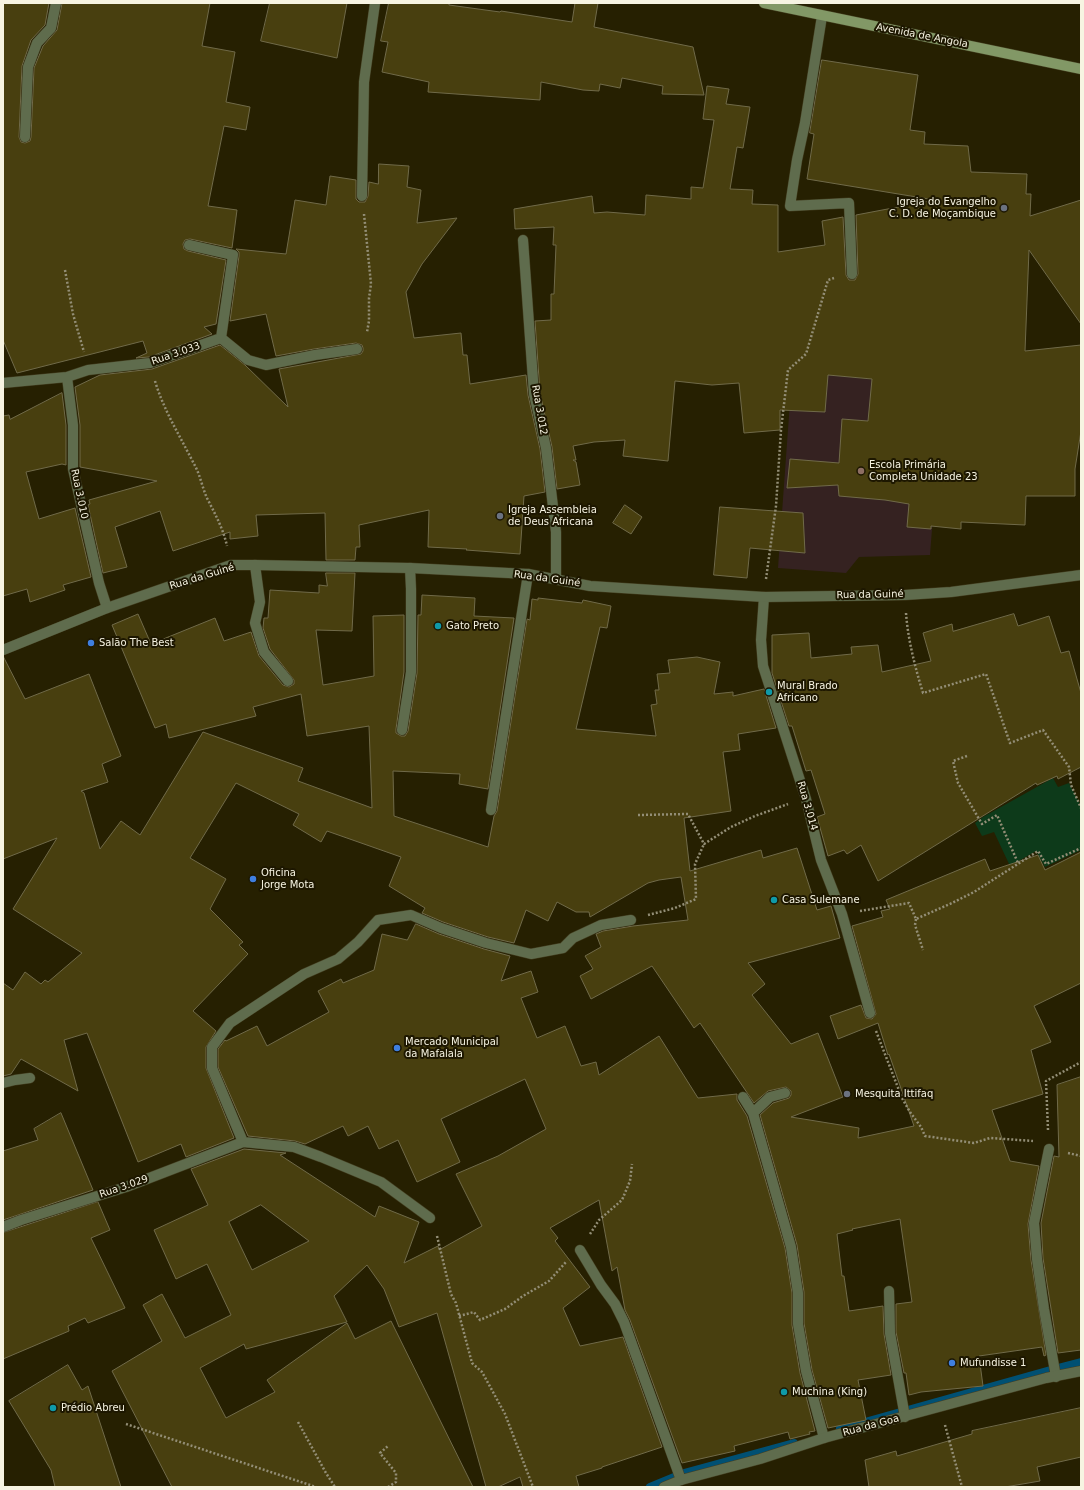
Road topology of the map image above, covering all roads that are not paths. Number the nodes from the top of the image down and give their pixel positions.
1 (56, 3) edge
2 (376, 3) edge
3 (764, 3) edge
4 (822, 16) junction
5 (1081, 69) edge
6 (25, 136) dead end
7 (362, 196) road end
8 (523, 240) dead end
9 (189, 245) dead end
10 (852, 274) road end
11 (221, 338) junction
12 (357, 349) road end
13 (67, 377) junction
14 (3, 383) edge
15 (256, 565) junction
16 (410, 568) junction
17 (528, 574) junction
18 (1081, 575) edge
19 (556, 579) junction
20 (764, 597) junction
21 (106, 608) junction
22 (3, 650) edge
23 (288, 681) dead end
24 (402, 730) dead end
25 (491, 810) dead end
26 (631, 920) road end
27 (870, 1013) road end
28 (30, 1078) dead end
29 (3, 1083) edge
30 (785, 1094) dead end
31 (743, 1097) dead end
32 (754, 1114) junction
33 (243, 1142) junction
34 (1049, 1145) road end
35 (430, 1218) road end
36 (3, 1227) edge
37 (580, 1250) dead end
38 (889, 1291) dead end
39 (1081, 1371) edge
40 (1056, 1377) junction
41 (905, 1417) junction
42 (824, 1438) junction
43 (681, 1480) junction
44 (664, 1487) edge

1 - 6 street
2 - 7 street
3 - 4 main road, Avenida de Angola
4 - 5 main road, Avenida de Angola
4 - 10 street
8 - 19 street, Rua 3.012
9 - 11 street
11 - 12 street
11 - 13 street, Rua 3.033
13 - 14 street, Rua 3.033
13 - 21 street, Rua 3.010
15 - 16 street, Rua da Guiné
15 - 21 street, Rua da Guiné
15 - 23 street
16 - 17 street, Rua da Guiné
16 - 24 street
17 - 19 street, Rua da Guiné
17 - 25 street
18 - 20 street, Rua da Guiné
19 - 20 street, Rua da Guiné
20 - 27 street, Rua 3.014
21 - 22 street, Rua da Guiné
26 - 33 street
28 - 29 street
30 - 32 street
31 - 32 street
32 - 42 street
33 - 35 street
33 - 36 street, Rua 3.029
34 - 40 street
37 - 43 street
38 - 41 street
39 - 40 street, Rua da Goa
40 - 41 street, Rua da Goa
41 - 42 street, Rua da Goa
42 - 43 street, Rua da Goa
43 - 44 street, Rua da Goa

